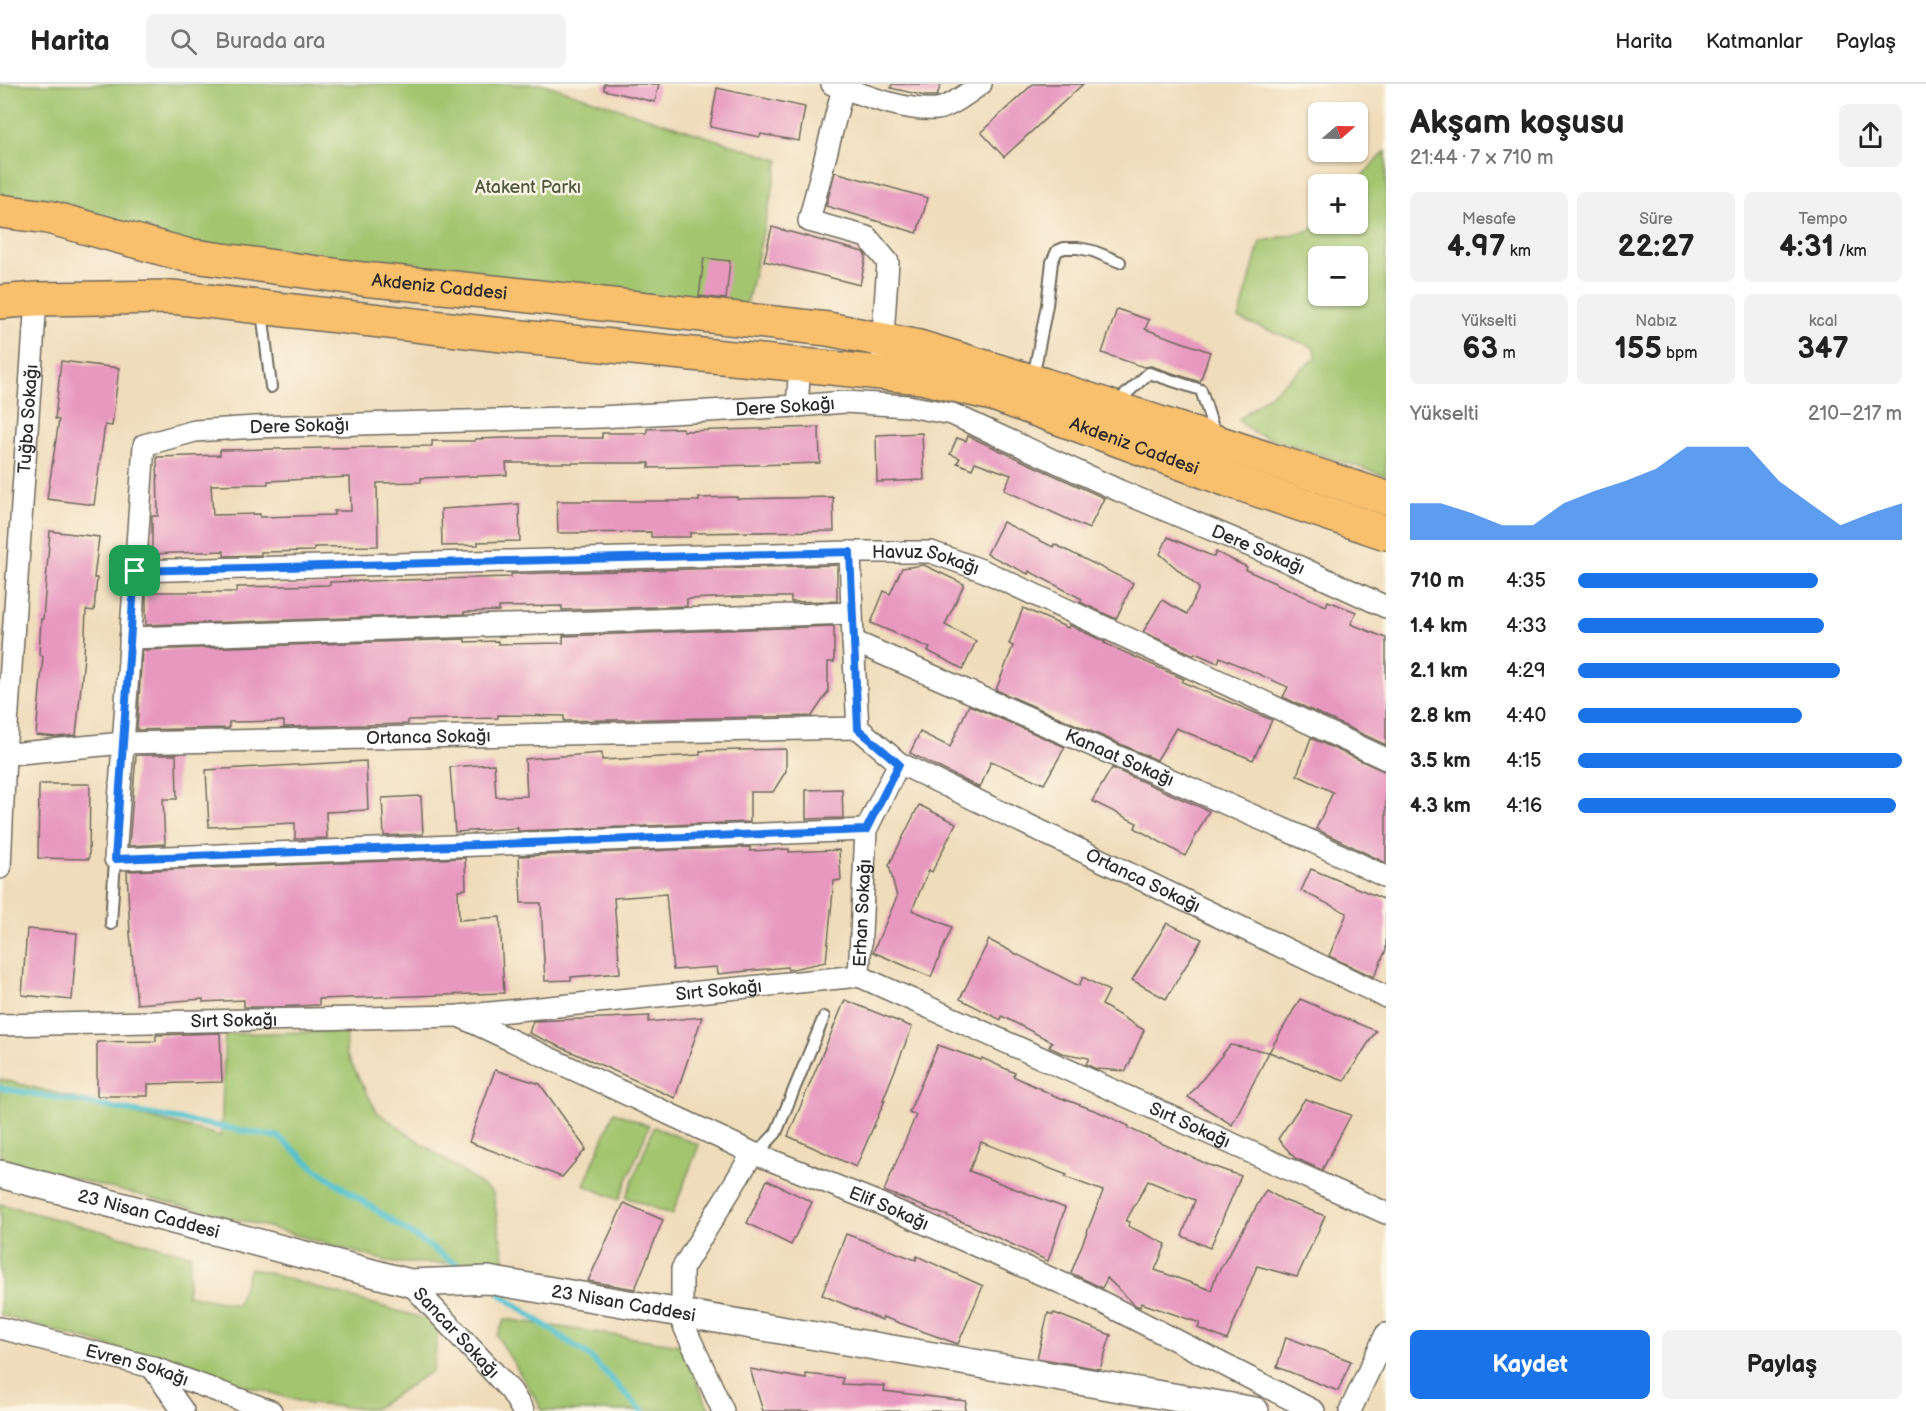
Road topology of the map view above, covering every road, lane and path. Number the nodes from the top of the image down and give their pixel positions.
1 (981, 84) edge
2 (837, 86) edge
3 (4, 215) edge
4 (1120, 262) dead end
5 (36, 299) junction
6 (1, 300) edge
7 (262, 307) junction
8 (883, 340) junction
9 (800, 365) junction
10 (879, 373) junction
11 (1032, 381) junction
12 (271, 387) dead end
13 (797, 406) junction
14 (1111, 407) junction
15 (1218, 443) junction
16 (1386, 498) edge
17 (1386, 534) edge
18 (850, 552) junction
19 (135, 571) junction
20 (1386, 608) edge
21 (852, 613) junction
22 (130, 638) junction
23 (853, 641) junction
24 (858, 729) junction
25 (123, 743) junction
26 (2, 755) edge
27 (1386, 759) edge
28 (899, 764) junction
29 (866, 830) junction
30 (115, 859) junction
31 (0, 868) edge
32 (1386, 877) edge
33 (111, 924) dead end
34 (859, 976) junction
35 (1386, 997) edge
36 (459, 1016) junction
37 (824, 1017) dead end
38 (0, 1025) edge
39 (753, 1153) junction
40 (0, 1174) edge
41 (1386, 1213) edge
42 (410, 1282) junction
43 (678, 1313) junction
44 (0, 1328) edge
45 (1386, 1334) edge
46 (152, 1367) junction
47 (183, 1411) edge
48 (271, 1411) edge
49 (523, 1411) edge
50 (723, 1411) edge
51 (1255, 1411) edge
52 (1314, 1411) edge
53 (1350, 1411) edge

1 - 2 street
2 - 8 street
3 - 8 main road, Akdeniz Caddesi
4 - 11 lane
5 - 6 main road, Akdeniz Caddesi
5 - 7 main road, Akdeniz Caddesi
5 - 26 street, Tuğba Sokağı
7 - 9 main road, Akdeniz Caddesi
7 - 12 lane
8 - 10 street
8 - 11 main road, Akdeniz Caddesi
9 - 10 main road, Akdeniz Caddesi
9 - 13 street
10 - 17 main road, Akdeniz Caddesi
11 - 14 main road, Akdeniz Caddesi
13 - 19 street, Dere Sokağı
13 - 20 street, Dere Sokağı
14 - 15 main road, Akdeniz Caddesi
14 - 15 lane
15 - 16 main road, Akdeniz Caddesi
18 - 19 street, Havuz Sokağı
18 - 21 street
18 - 27 street, Havuz Sokağı
19 - 22 street
21 - 22 street
21 - 23 street
22 - 25 street
23 - 24 street
23 - 32 street, Kanaat Sokağı
24 - 25 street, Ortanca Sokağı
24 - 28 street
25 - 26 street, Ortanca Sokağı
25 - 30 street
26 - 31 street, Tuğba Sokağı
28 - 29 street, Erhan Sokağı
28 - 35 street, Ortanca Sokağı
29 - 30 street
29 - 34 street, Erhan Sokağı
30 - 33 lane
34 - 36 street, Sırt Sokağı
34 - 41 street, Sırt Sokağı
36 - 38 street, Sırt Sokağı
36 - 39 street, Elif Sokağı
37 - 39 lane
39 - 43 street
39 - 52 street, Elif Sokağı
40 - 42 street, 23 Nisan Caddesi
42 - 43 street, 23 Nisan Caddesi
42 - 49 street, Sancar Sokağı
43 - 50 street
43 - 51 street, 23 Nisan Caddesi
44 - 46 street, Evren Sokağı
45 - 53 street
46 - 47 street
46 - 48 street, Evren Sokağı

